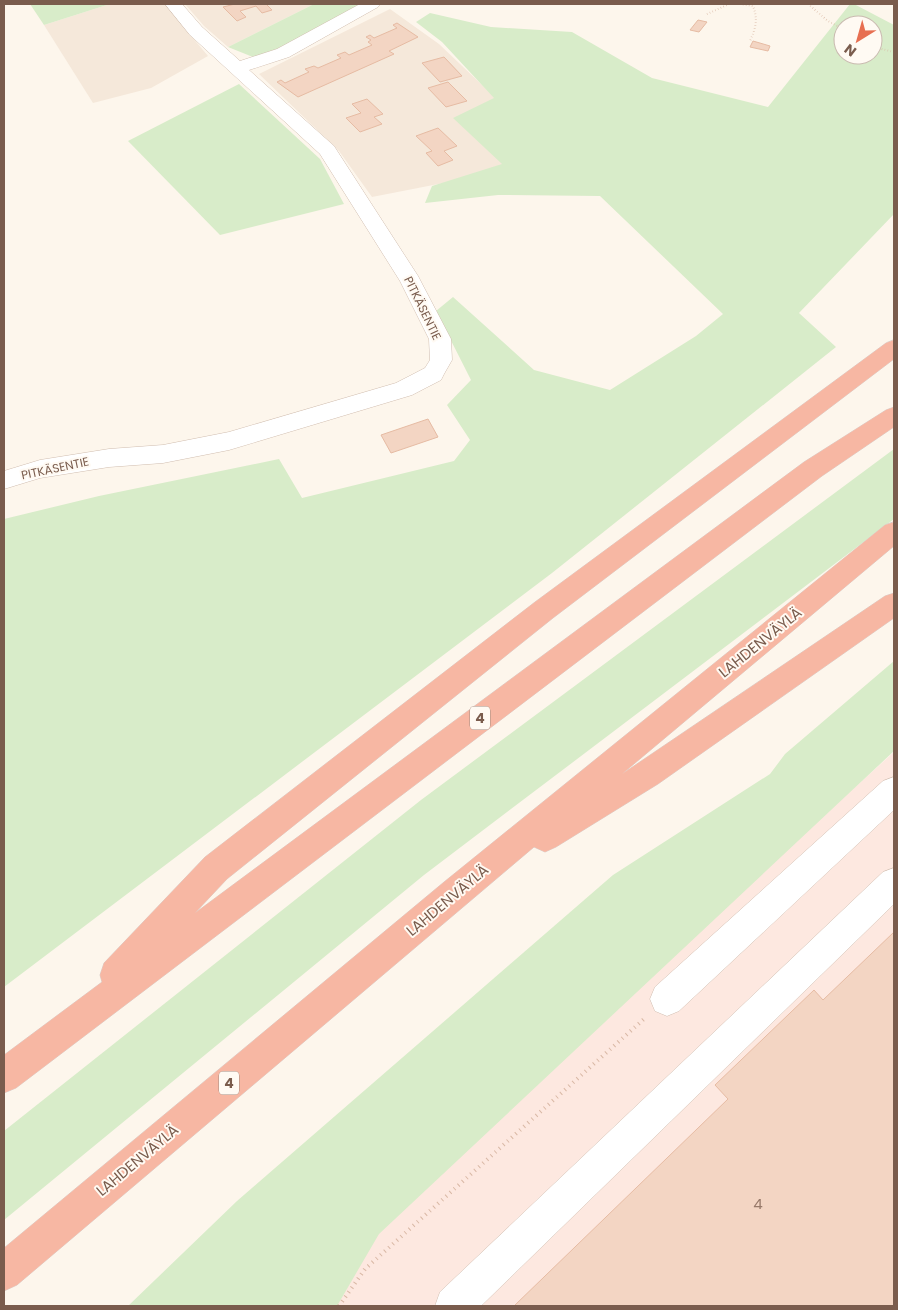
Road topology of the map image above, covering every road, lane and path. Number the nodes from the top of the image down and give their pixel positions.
1 (173, 4) edge
2 (372, 4) edge
3 (729, 4) edge
4 (740, 4) edge
5 (808, 4) edge
6 (754, 5) edge
7 (707, 14) dead end
8 (833, 24) edge
9 (750, 41) dead end
10 (237, 68) junction
11 (894, 348) edge
12 (894, 416) edge
13 (4, 480) edge
14 (894, 532) edge
15 (894, 604) edge
16 (894, 791) edge
17 (894, 883) edge
18 (455, 893) junction
19 (667, 998) joint
20 (69, 1025) junction
21 (4, 1076) edge
22 (4, 1272) edge
23 (339, 1306) edge
24 (454, 1306) edge

1 - 10 street, PITKÄSENTIE
2 - 10 street
3 - 7 path
4 - 6 path
5 - 8 path
6 - 9 path
10 - 13 street, PITKÄSENTIE
11 - 20 highway
12 - 20 highway, 4
14 - 18 highway, LAHDENVÄYLÄ / 4
15 - 18 highway
16 - 19 street
17 - 24 street
18 - 22 highway, LAHDENVÄYLÄ / 4
19 - 23 path
20 - 21 highway, 4

